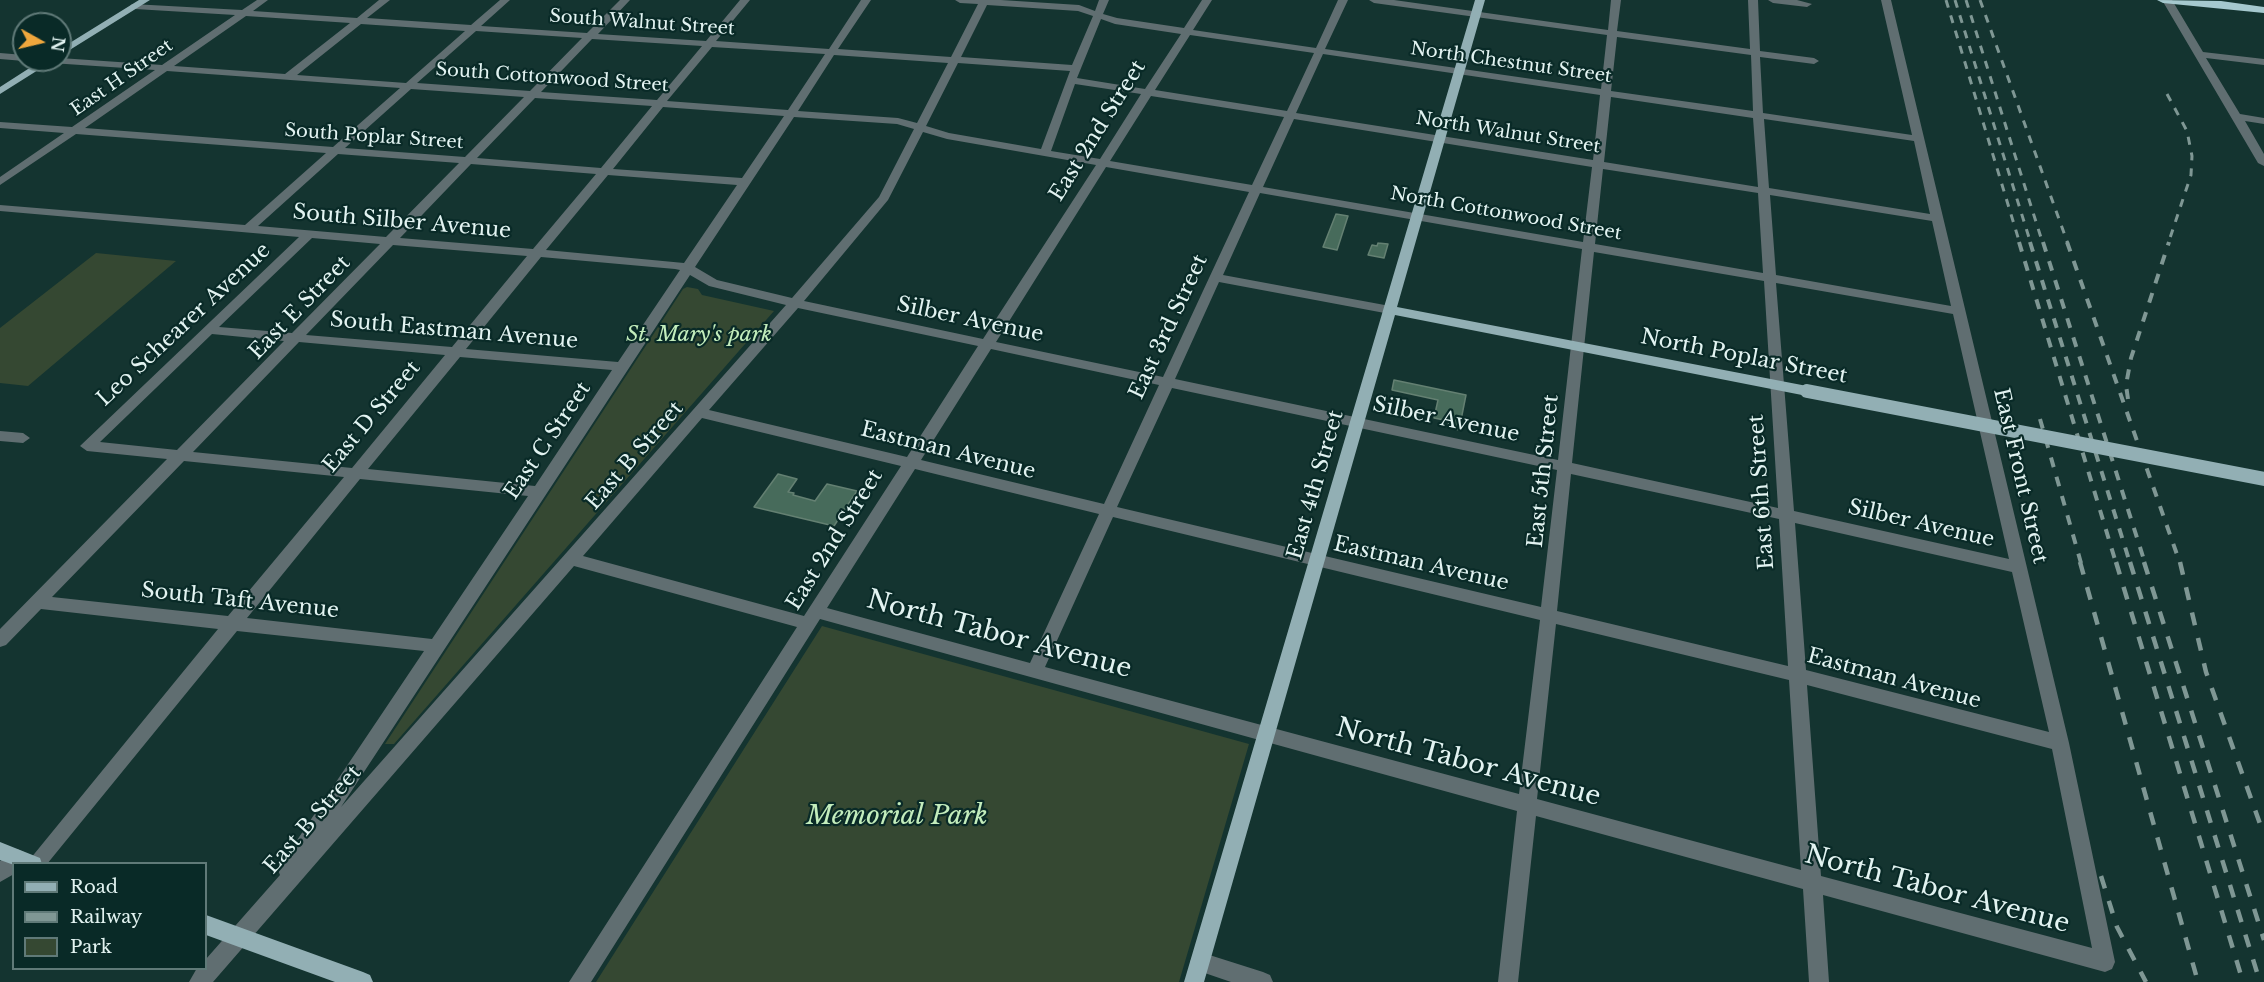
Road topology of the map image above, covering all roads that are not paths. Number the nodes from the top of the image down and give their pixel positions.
1 (145, 0) edge
2 (263, 0) edge
3 (385, 0) edge
4 (505, 0) edge
5 (625, 0) edge
6 (746, 0) edge
7 (866, 0) edge
8 (960, 0) edge
9 (1104, 0) edge
10 (1207, 0) edge
11 (1343, 0) edge
12 (1374, 0) edge
13 (1480, 0) edge
14 (1616, 0) edge
15 (1753, 0) edge
16 (1773, 0) edge
17 (1886, 0) edge
18 (2166, 0) edge
19 (2198, 0) edge
20 (985, 1) edge
21 (1807, 4) dead end
22 (135, 6) junction
23 (2231, 6) junction
24 (2264, 10) edge
25 (244, 13) junction
26 (1476, 14) junction
27 (1098, 15) junction
28 (358, 21) junction
29 (472, 29) junction
30 (1187, 32) junction
31 (1613, 33) junction
32 (590, 36) junction
33 (709, 44) junction
34 (72, 45) edge
35 (831, 52) junction
36 (1320, 52) junction
37 (1755, 52) junction
38 (2198, 54) junction
39 (954, 60) junction
40 (1814, 61) dead end
41 (72, 62) edge
42 (2264, 62) edge
43 (166, 68) junction
44 (1076, 68) junction
45 (31, 72) edge
46 (1458, 72) junction
47 (289, 76) junction
48 (1071, 80) junction
49 (410, 84) junction
50 (0, 91) edge
51 (1149, 92) junction
52 (535, 94) junction
53 (1607, 94) junction
54 (660, 103) junction
55 (791, 112) junction
56 (1291, 115) junction
57 (1758, 116) junction
58 (2236, 117) junction
59 (2264, 121) edge
60 (0, 125) edge
61 (921, 128) junction
62 (75, 131) junction
63 (1440, 139) junction
64 (1920, 139) junction
65 (336, 150) junction
66 (1045, 153) junction
67 (470, 160) junction
68 (1104, 163) junction
69 (2264, 163) edge
70 (1598, 164) junction
71 (603, 171) junction
72 (0, 182) edge
73 (745, 182) junction
74 (1256, 189) junction
75 (1764, 190) junction
76 (0, 208) edge
77 (1418, 218) junction
78 (1939, 219) junction
79 (249, 228) junction
80 (310, 233) junction
81 (393, 241) junction
82 (1589, 247) junction
83 (537, 253) junction
84 (688, 268) junction
85 (1216, 278) junction
86 (1772, 280) junction
87 (795, 303) junction
88 (1390, 310) junction
89 (1960, 311) junction
90 (208, 330) junction
91 (297, 338) junction
92 (987, 345) junction
93 (1578, 346) junction
94 (457, 352) junction
95 (623, 367) junction
96 (1166, 383) junction
97 (1778, 385) junction
98 (701, 413) junction
99 (1357, 423) junction
100 (0, 436) edge
101 (22, 438) dead end
102 (183, 455) junction
103 (909, 463) junction
104 (1565, 467) junction
105 (356, 473) junction
106 (2264, 479) edge
107 (539, 492) junction
108 (1107, 511) junction
109 (1786, 514) junction
110 (572, 559) junction
111 (1317, 561) junction
112 (2017, 567) junction
113 (38, 602) junction
114 (1550, 617) junction
115 (813, 618) junction
116 (232, 623) junction
117 (0, 640) edge
118 (436, 646) junction
119 (1034, 672) junction
120 (1796, 675) junction
121 (1266, 735) junction
122 (2060, 743) junction
123 (1529, 805) junction
124 (21, 859) edge
125 (1811, 882) junction
126 (266, 905) junction
127 (207, 925) edge
128 (239, 937) junction
129 (2105, 963) joint
130 (1197, 972) edge
131 (199, 982) edge
132 (363, 982) edge
133 (579, 982) edge
134 (1263, 982) edge
135 (1508, 982) edge
136 (1819, 982) edge

1 - 22 main road
2 - 25 street, East H Street
3 - 28 street
4 - 29 street
5 - 32 street, East E Street
6 - 33 street, East D Street
7 - 35 street, East C Street
8 - 20 street, North Chestnut Street
9 - 27 street
10 - 30 street, East 2nd Street
11 - 36 street, East 3rd Street
12 - 26 street
13 - 26 main road, East 4th Street
14 - 31 street, East 5th Street
15 - 37 street, East 6th Street
16 - 21 street
17 - 64 street, East Front Street
18 - 23 highway
18 - 38 street
19 - 23 highway
20 - 27 street, North Chestnut Street
20 - 39 street, East B Street
22 - 25 street, South Walnut Street
22 - 34 main road
23 - 24 highway
25 - 28 street, South Walnut Street
25 - 43 street, East H Street
26 - 31 street
26 - 46 main road, East 4th Street
27 - 30 street, North Chestnut Street
27 - 44 street
28 - 29 street, South Walnut Street
28 - 47 street
29 - 32 street, South Walnut Street
29 - 49 street
30 - 36 street, North Chestnut Street
30 - 51 street, East 2nd Street
31 - 37 street
31 - 53 street, East 5th Street
32 - 33 street, South Walnut Street
32 - 52 street, East E Street
33 - 35 street, South Walnut Street
33 - 54 street, East D Street
35 - 39 street, South Walnut Street
35 - 55 street, East C Street
36 - 46 street, North Chestnut Street
36 - 56 street, East 3rd Street
37 - 40 street
37 - 57 street, East 6th Street
38 - 42 street
38 - 58 street
39 - 44 street, South Walnut Street
39 - 61 street, East B Street
41 - 43 street, South Cottonwood Street
43 - 47 street, South Cottonwood Street
43 - 62 street, East H Street
44 - 48 street
45 - 50 main road
46 - 53 street, North Chestnut Street
46 - 63 main road, East 4th Street
47 - 49 street, South Cottonwood Street
48 - 51 street, North Walnut Street
48 - 66 street
49 - 52 street, South Cottonwood Street
49 - 65 street
51 - 56 street, North Walnut Street
51 - 68 street, East 2nd Street
52 - 54 street, South Cottonwood Street
52 - 67 street, East E Street
53 - 57 street, North Chestnut Street
53 - 70 street, East 5th Street
54 - 55 street, South Cottonwood Street
54 - 71 street, East D Street
55 - 61 street, South Cottonwood Street
55 - 73 street, East C Street
56 - 63 street, North Walnut Street
56 - 74 street, East 3rd Street
57 - 64 street, North Chestnut Street
57 - 75 street, East 6th Street
58 - 59 street
58 - 69 street
60 - 62 street, South Poplar Street
61 - 66 street, South Cottonwood Street
61 - 87 street, East B Street
62 - 65 street, South Poplar Street
62 - 72 street, East H Street
63 - 70 street, North Walnut Street
63 - 77 main road, East 4th Street
64 - 78 street, East Front Street
65 - 67 street, South Poplar Street
65 - 79 street
66 - 68 street, North Cottonwood Street
67 - 71 street, South Poplar Street
67 - 81 street, East E Street
68 - 74 street, North Cottonwood Street
68 - 92 street, East 2nd Street
70 - 75 street, North Walnut Street
70 - 82 street, East 5th Street
71 - 73 street, South Poplar Street
71 - 83 street, East D Street
73 - 84 street, East C Street
74 - 77 street, North Cottonwood Street
74 - 85 street, East 3rd Street
75 - 78 street, North Walnut Street
75 - 86 street, East 6th Street
76 - 79 street, South Silber Avenue
77 - 82 street, North Cottonwood Street
77 - 88 main road, East 4th Street
78 - 89 street, East Front Street
79 - 80 street, South Silber Avenue
80 - 81 street, South Silber Avenue
80 - 90 street, Leo Schearer Avenue
81 - 83 street, South Silber Avenue
81 - 91 street, East E Street
82 - 86 street, North Cottonwood Street
82 - 93 street, East 5th Street
83 - 84 street, South Silber Avenue
83 - 94 street, East D Street
84 - 87 street, South Silber Avenue
84 - 95 street, East C Street
85 - 88 street, North Poplar Street
85 - 96 street, East 3rd Street
86 - 89 street, North Cottonwood Street
86 - 97 street, East 6th Street
87 - 92 street, Silber Avenue
87 - 98 street, East B Street
88 - 93 main road, North Poplar Street
88 - 99 main road, East 4th Street
89 - 112 street, East Front Street
90 - 91 street, South Eastman Avenue
90 - 102 street, Leo Schearer Avenue
91 - 94 street, South Eastman Avenue
91 - 102 street, East E Street
92 - 96 street, Silber Avenue
92 - 103 street, East 2nd Street
93 - 97 main road, North Poplar Street
93 - 104 street, East 5th Street
94 - 95 street, South Eastman Avenue
94 - 105 street, East D Street
95 - 107 street, East C Street
96 - 99 street, Silber Avenue
96 - 108 street, East 3rd Street
97 - 106 main road, North Poplar Street, bridge
97 - 109 street, East 6th Street
98 - 103 street, Eastman Avenue
98 - 110 street, East B Street
99 - 104 street, Silber Avenue
99 - 111 main road, East 4th Street
100 - 101 street
102 - 105 street
102 - 113 street, East E Street
103 - 108 street, Eastman Avenue
103 - 115 street, East 2nd Street
104 - 109 street, Silber Avenue
104 - 114 street, East 5th Street
105 - 107 street
105 - 116 street, East D Street
107 - 118 street, East C Street
108 - 111 street, Eastman Avenue
108 - 119 street, East 3rd Street
109 - 112 street, Silber Avenue
109 - 120 street, East 6th Street
110 - 115 street, North Tabor Avenue
110 - 126 street, East B Street
111 - 114 street, Eastman Avenue
111 - 121 main road, East 4th Street
112 - 122 street, East Front Street
113 - 116 street, South Taft Avenue
113 - 117 street, East E Street
114 - 120 street, Eastman Avenue
114 - 123 street, East 5th Street
115 - 119 street, North Tabor Avenue
115 - 133 street, East 2nd Street
116 - 118 street, South Taft Avenue
116 - 124 street, East D Street
118 - 126 street, East C Street
119 - 121 street, North Tabor Avenue
120 - 122 street, Eastman Avenue
120 - 125 street, East 6th Street
121 - 123 street, North Tabor Avenue
121 - 130 main road, East 4th Street
122 - 129 street, East Front Street
123 - 125 street, North Tabor Avenue
123 - 135 street, East 5th Street
125 - 129 street, North Tabor Avenue
125 - 136 street, East 6th Street
126 - 128 street
127 - 128 main road
128 - 131 street
128 - 132 main road
130 - 134 street

